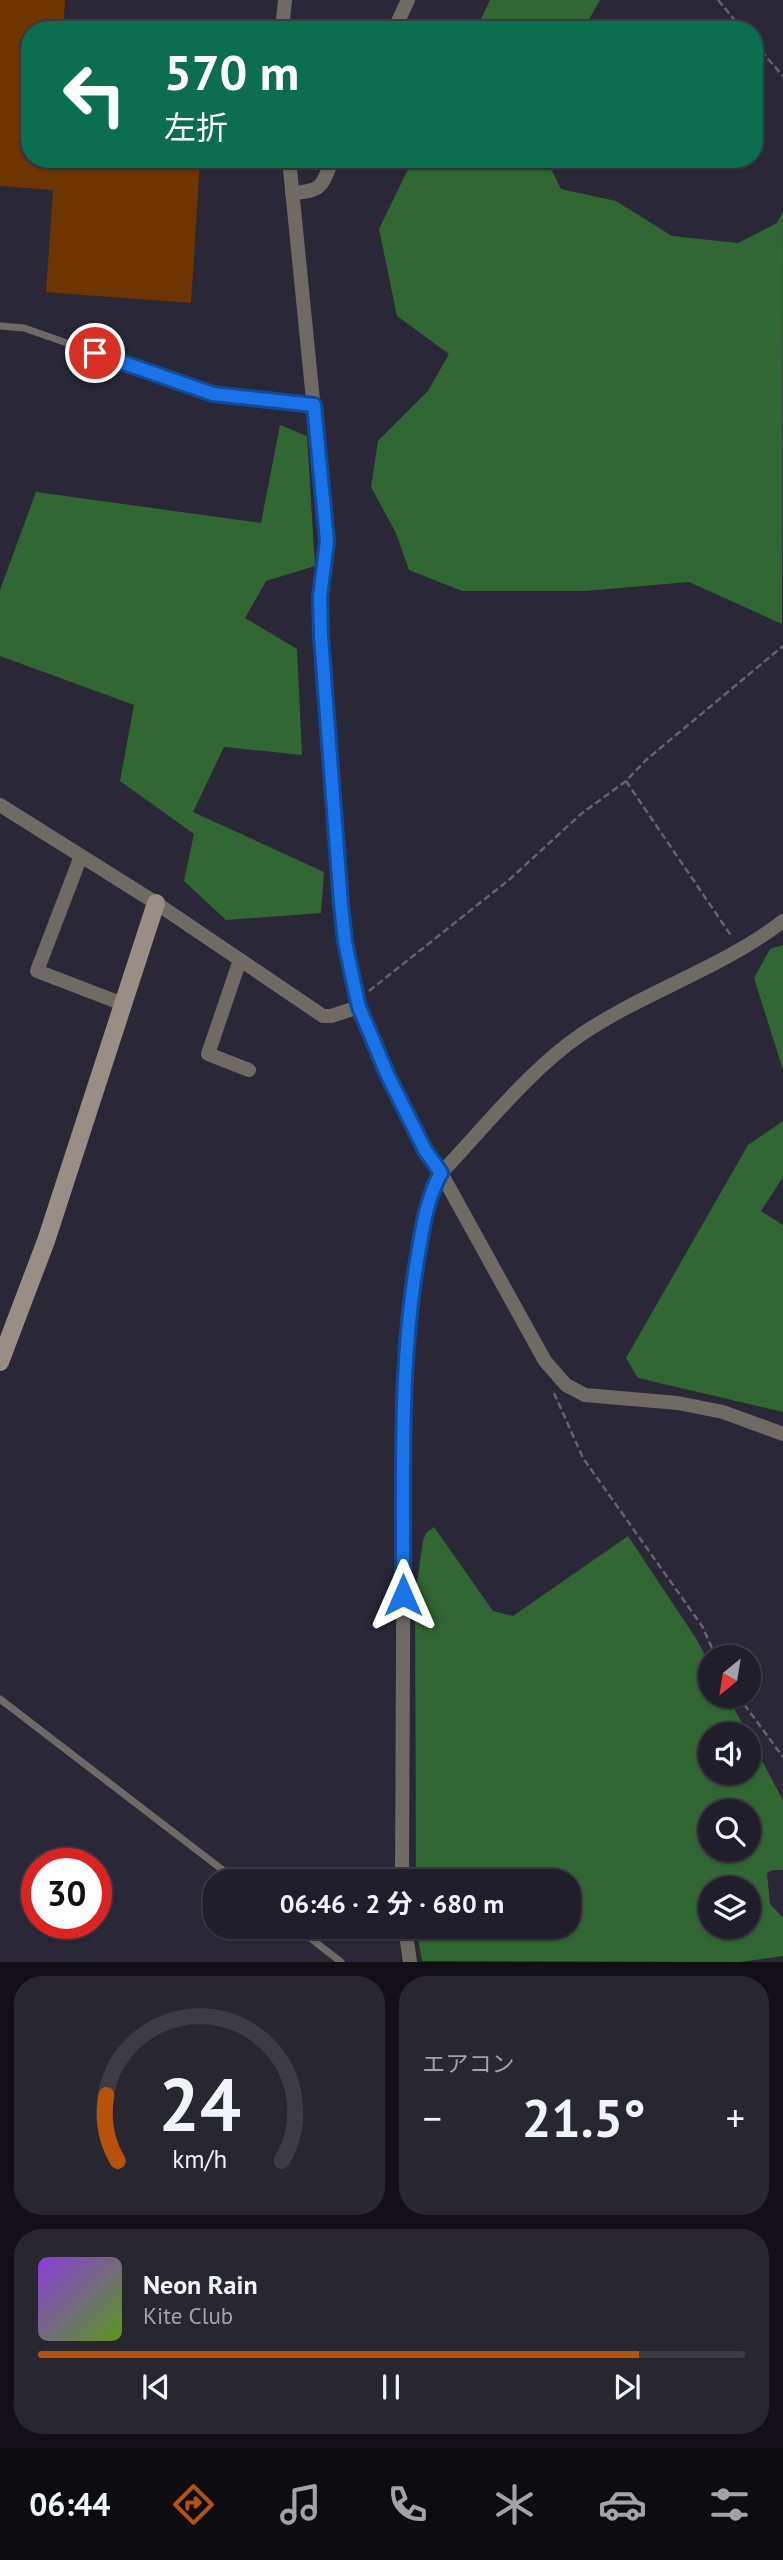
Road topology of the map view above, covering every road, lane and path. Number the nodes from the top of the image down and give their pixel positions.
1 (285, 0) edge
2 (408, 0) edge
3 (718, 0) edge
4 (283, 21) edge
5 (398, 21) edge
6 (736, 21) edge
7 (763, 53) edge
8 (783, 76) edge
9 (290, 168) edge
10 (329, 168) edge
11 (292, 193) junction
12 (0, 326) edge
13 (314, 405) junction
14 (783, 646) edge
15 (625, 781) junction
16 (0, 806) edge
17 (81, 856) junction
18 (156, 903) junction
19 (783, 921) edge
20 (740, 948) junction
21 (240, 960) junction
22 (358, 1003) junction
23 (123, 1004) junction
24 (249, 1070) dead end
25 (441, 1173) junction
26 (0, 1362) edge
27 (552, 1369) junction
28 (783, 1434) edge
29 (711, 1645) edge
30 (0, 1699) edge
31 (747, 1708) edge
32 (783, 1757) edge
33 (221, 1869) edge
34 (401, 1869) edge
35 (311, 1939) edge
36 (407, 1939) edge
37 (341, 1962) edge
38 (410, 1962) edge

1 - 4 street
2 - 5 street
3 - 6 path
7 - 8 path
9 - 11 street
10 - 11 street
11 - 13 street
12 - 13 lane
13 - 22 street
14 - 15 path
15 - 20 path
15 - 22 path
16 - 17 street
17 - 18 street
17 - 23 street
18 - 21 street
18 - 23 street
19 - 20 street
20 - 25 street
21 - 22 street
21 - 24 street
22 - 25 street
23 - 26 street
25 - 27 street
25 - 34 street
27 - 28 street
27 - 29 path
30 - 33 lane
31 - 32 path
35 - 37 lane
36 - 38 street

